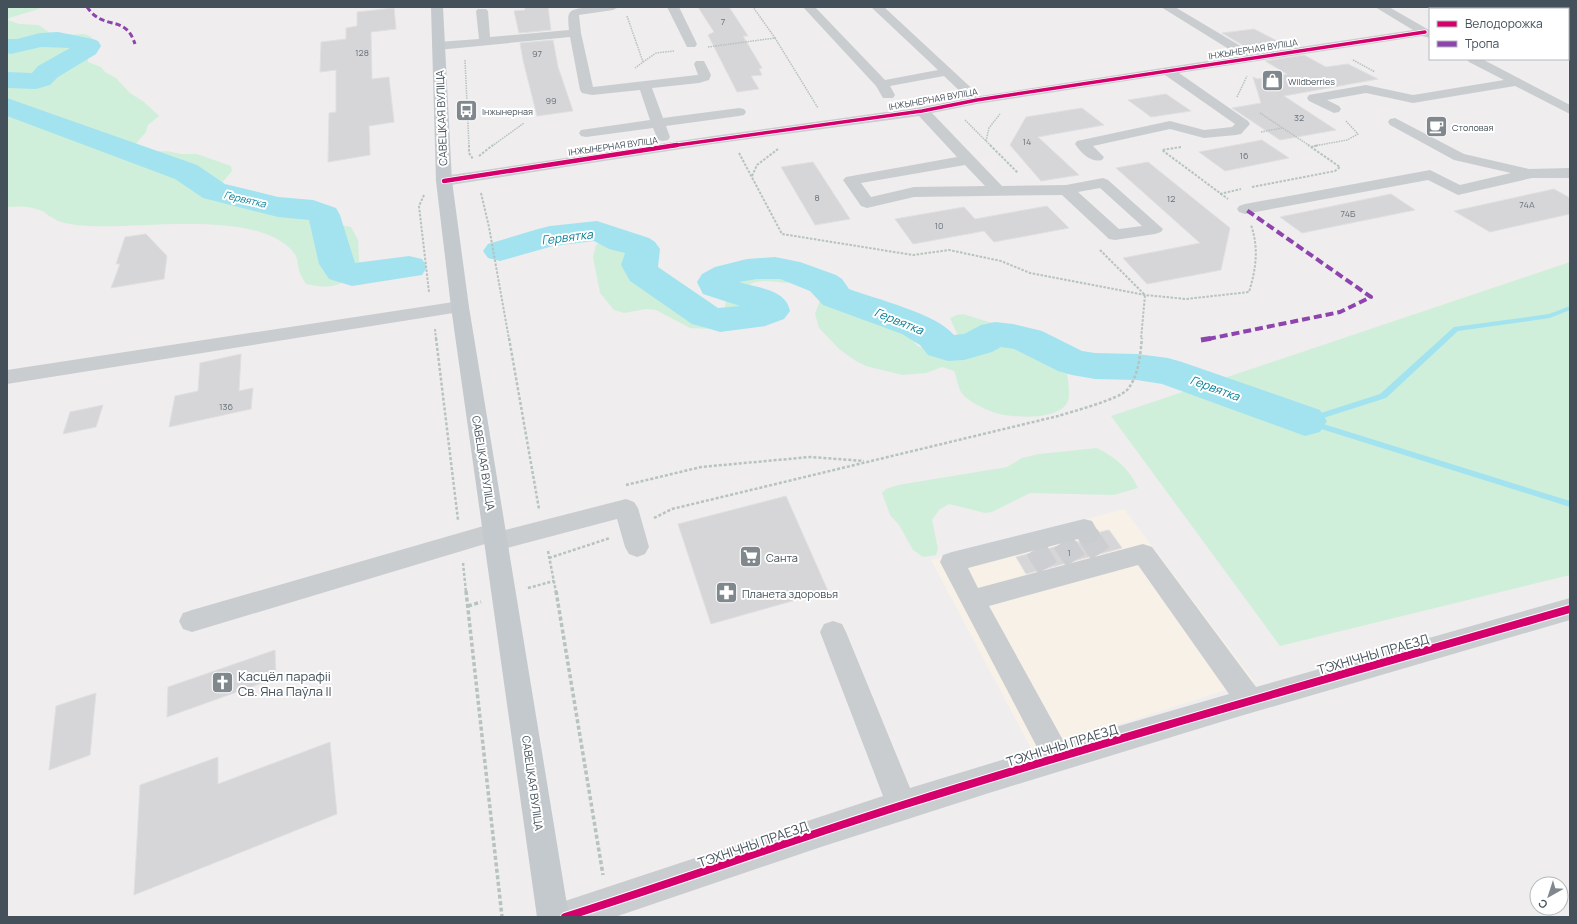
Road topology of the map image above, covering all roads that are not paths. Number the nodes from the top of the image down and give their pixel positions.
1 (437, 7) edge
2 (613, 7) edge
3 (673, 7) edge
4 (809, 7) edge
5 (878, 7) edge
6 (1167, 7) edge
7 (1382, 7) edge
8 (482, 11) dead end
9 (575, 34) junction
10 (1427, 34) edge
11 (485, 42) junction
12 (691, 44) dead end
13 (438, 46) junction
14 (1252, 58) junction
15 (1475, 60) edge
16 (700, 64) dead end
17 (1166, 71) junction
18 (948, 72) junction
19 (1516, 82) junction
20 (645, 86) junction
21 (977, 100) junction
22 (1334, 109) road end
23 (1570, 110) edge
24 (922, 111) junction
25 (739, 112) dead end
26 (1396, 122) dead end
27 (658, 123) junction
28 (586, 133) dead end
29 (667, 147) junction
30 (1097, 157) dead end
31 (968, 160) junction
32 (1532, 173) junction
33 (1570, 173) edge
34 (444, 181) junction
35 (1066, 190) junction
36 (998, 191) junction
37 (1245, 209) road end
38 (460, 307) junction
39 (7, 377) edge
40 (1088, 535) dead end
41 (495, 537) junction
42 (634, 537) road end
43 (972, 600) junction
44 (1570, 609) edge
45 (192, 621) dead end
46 (833, 632) dead end
47 (1250, 701) junction
48 (1057, 757) junction
49 (902, 805) junction
50 (553, 917) edge
51 (565, 917) edge

1 - 13 main road, САВЕЦКАЯ ВУЛІЦА
2 - 9 street
3 - 12 street
4 - 18 street
5 - 18 street
6 - 14 street
7 - 10 street
8 - 11 street
9 - 11 street
9 - 20 street
10 - 14 street, ІНЖЫНЕРНАЯ ВУЛІЦА
11 - 13 street
13 - 34 main road, САВЕЦКАЯ ВУЛІЦА
14 - 17 street, ІНЖЫНЕРНАЯ ВУЛІЦА
15 - 19 street
16 - 20 street
17 - 21 street, ІНЖЫНЕРНАЯ ВУЛІЦА
17 - 30 street
18 - 21 street
19 - 22 street
19 - 23 street
20 - 27 street
21 - 24 street, ІНЖЫНЕРНАЯ ВУЛІЦА
24 - 29 street, ІНЖЫНЕРНАЯ ВУЛІЦА
24 - 31 street
25 - 27 street
26 - 32 street
27 - 28 street
27 - 29 street
29 - 34 street, ІНЖЫНЕРНАЯ ВУЛІЦА
31 - 36 street
31 - 36 street
32 - 33 street
32 - 37 street
34 - 38 main road, САВЕЦКАЯ ВУЛІЦА
35 - 35 street
35 - 36 street
38 - 39 street
38 - 41 main road, САВЕЦКАЯ ВУЛІЦА
40 - 43 street
41 - 42 street
41 - 45 street
41 - 50 main road, САВЕЦКАЯ ВУЛІЦА
43 - 47 street
43 - 48 street
44 - 47 street, ТЭХНІЧНЫ ПРАЕЗД
46 - 49 street
47 - 48 street, ТЭХНІЧНЫ ПРАЕЗД
48 - 49 street, ТЭХНІЧНЫ ПРАЕЗД
49 - 51 street, ТЭХНІЧНЫ ПРАЕЗД

